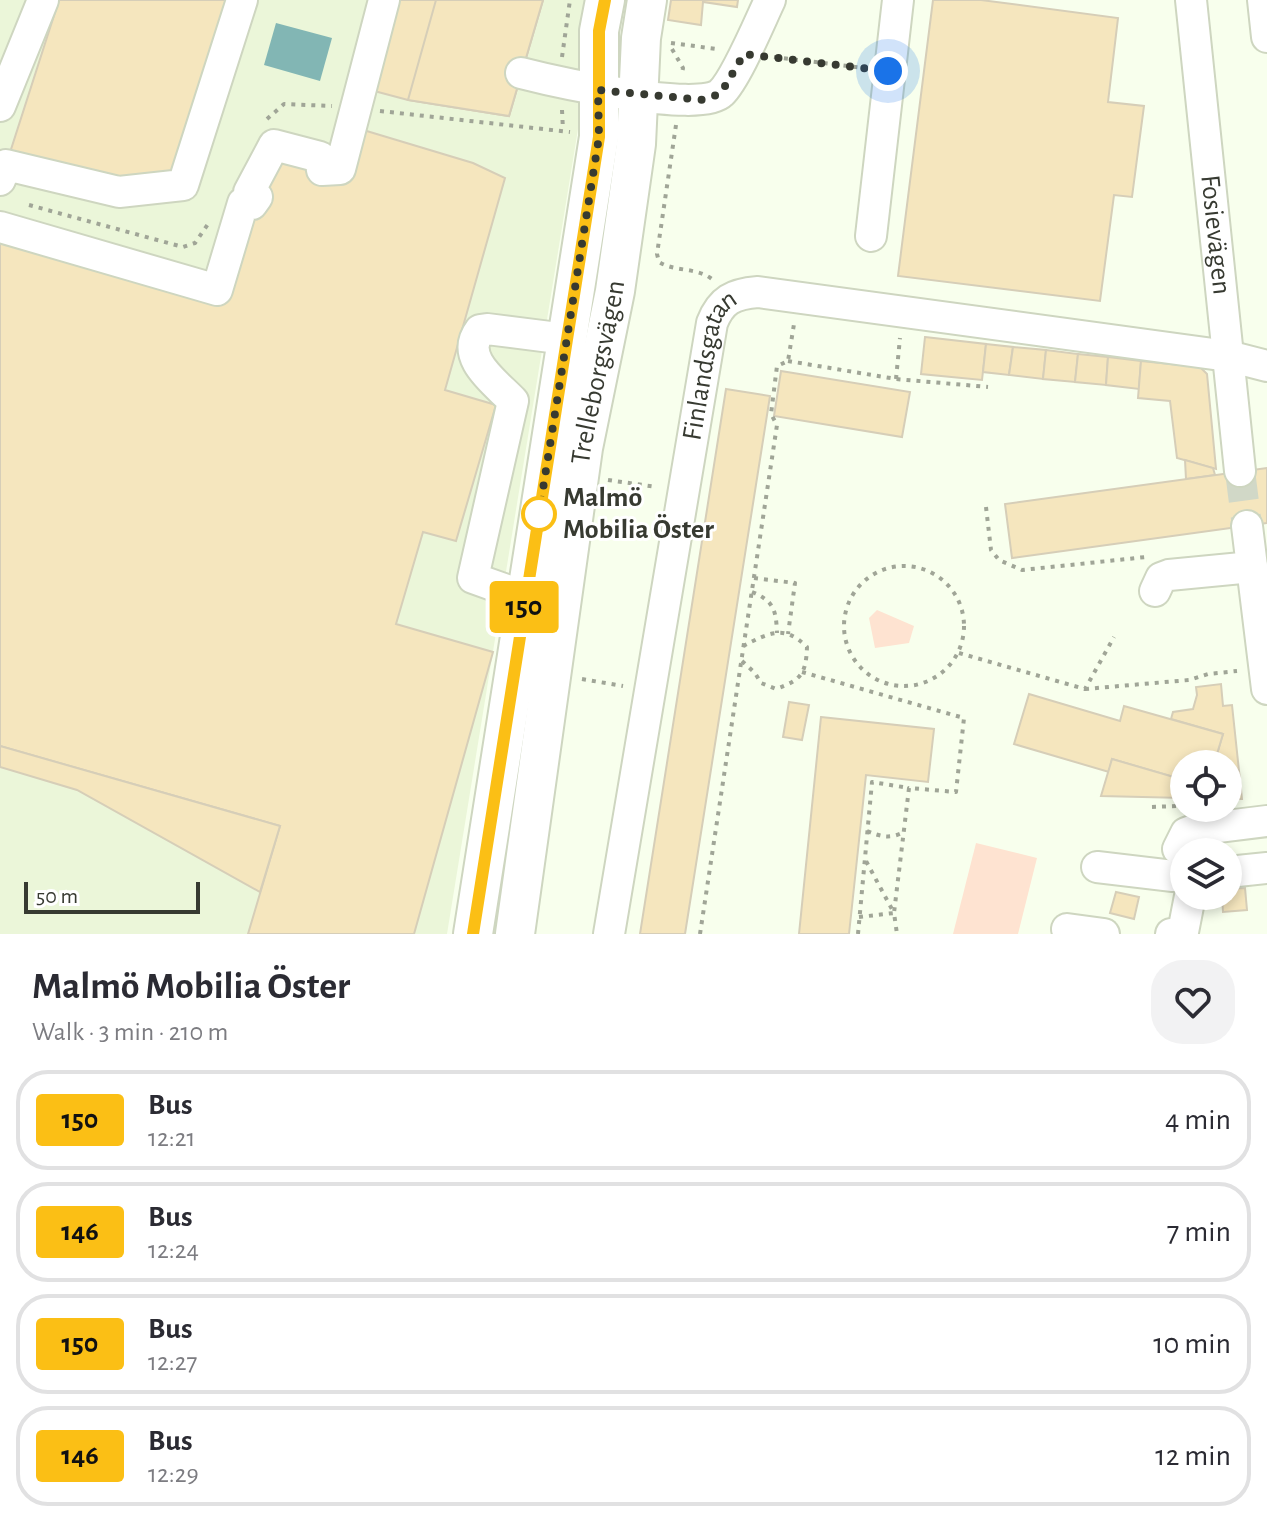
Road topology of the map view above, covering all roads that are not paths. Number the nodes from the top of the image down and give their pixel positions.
1 (43, 0) edge
2 (242, 0) edge
3 (384, 0) edge
4 (605, 0) edge
5 (647, 0) edge
6 (770, 0) edge
7 (898, 0) edge
8 (1191, 0) edge
9 (1263, 0) edge
10 (1267, 35) edge
11 (521, 73) dead end
12 (598, 90) junction
13 (638, 95) junction
14 (0, 106) edge
15 (0, 180) edge
16 (0, 227) edge
17 (871, 236) dead end
18 (566, 339) junction
19 (1228, 356) junction
20 (1267, 366) edge
21 (507, 425) junction
22 (550, 437) junction
23 (1240, 471) tunnel mouth
24 (1247, 526) tunnel mouth
25 (1252, 567) junction
26 (1155, 591) dead end
27 (526, 597) junction
28 (1267, 689) edge
29 (1267, 821) edge
30 (1185, 838) edge
31 (1097, 867) dead end
32 (1267, 868) edge
33 (1242, 871) edge
34 (1170, 876) edge
35 (1187, 910) edge
36 (1067, 929) dead end
37 (473, 934) edge
38 (515, 934) edge
39 (609, 934) edge
40 (1104, 934) edge
41 (1171, 934) edge

1 - 14 street
2 - 15 street
3 - 16 street
4 - 12 main road, Trelleborgsvägen
5 - 13 main road, Trelleborgsvägen
6 - 13 street
7 - 17 street
8 - 19 street, Fosievägen
9 - 10 street
11 - 12 street
12 - 13 street
12 - 18 main road, Trelleborgsvägen
13 - 38 main road, Trelleborgsvägen
18 - 21 street
18 - 22 main road, Trelleborgsvägen
19 - 20 street, Finlandsgatan
19 - 23 street, Fosievägen
19 - 39 street, Finlandsgatan
21 - 22 street
21 - 27 street
22 - 27 main road, Trelleborgsvägen
24 - 25 street
25 - 26 street
25 - 28 street
27 - 37 main road, Trelleborgsvägen
29 - 30 street
31 - 34 street
32 - 33 street
35 - 41 street
36 - 40 street

